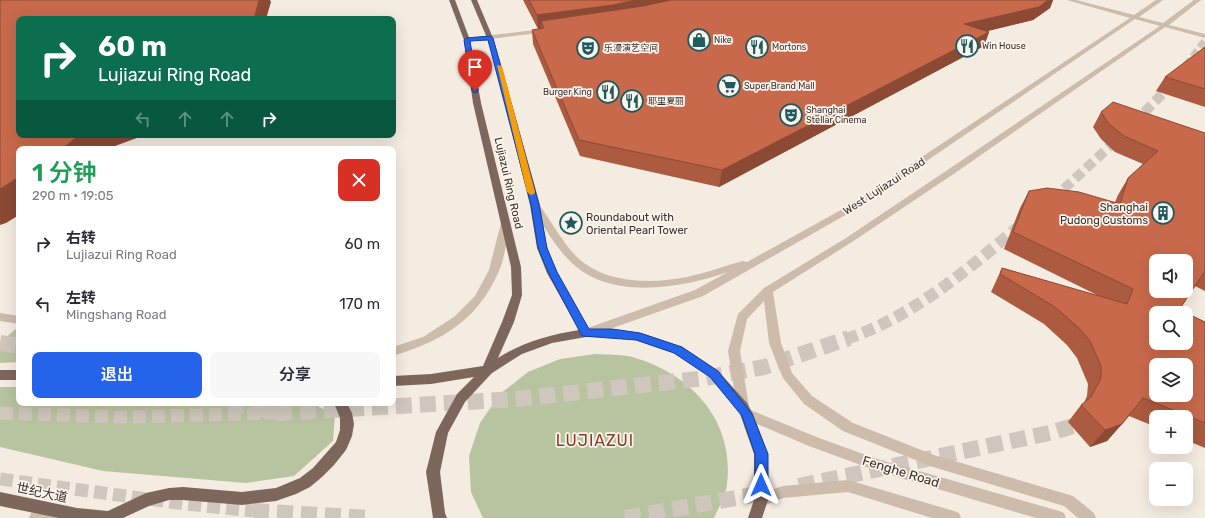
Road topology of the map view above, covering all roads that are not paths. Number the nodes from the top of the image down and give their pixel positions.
1 (452, 0) edge
2 (474, 0) edge
3 (1070, 0) edge
4 (1160, 0) edge
5 (1198, 0) edge
6 (1134, 17) junction
7 (1164, 25) junction
8 (552, 30) edge
9 (1205, 36) edge
10 (490, 38) junction
11 (466, 40) junction
12 (535, 205) junction
13 (506, 223) junction
14 (768, 255) junction
15 (768, 291) junction
16 (0, 317) edge
17 (16, 320) edge
18 (586, 333) junction
19 (396, 351) edge
20 (488, 370) junction
21 (0, 375) edge
22 (16, 375) edge
23 (396, 381) edge
24 (342, 406) edge
25 (745, 410) junction
26 (0, 499) edge
27 (761, 500) junction
28 (77, 515) junction
29 (36, 518) edge
30 (115, 518) edge
31 (440, 518) edge
32 (755, 518) edge
33 (954, 518) edge
34 (1059, 518) edge
35 (1089, 518) edge

1 - 11 main road, Lujiazui Ring Road
2 - 10 main road, Lujiazui Ring Road
3 - 6 street
4 - 6 street, West Lujiazui Road
5 - 7 street
6 - 7 street
6 - 14 street, West Lujiazui Road
7 - 9 street
7 - 15 street
8 - 10 street
10 - 11 street
10 - 12 main road, Lujiazui Ring Road
11 - 13 main road, Lujiazui Ring Road
12 - 14 street
12 - 18 main road, Lujiazui Ring Road
13 - 19 street
13 - 20 main road, Lujiazui Ring Road
14 - 18 street, West Lujiazui Road
15 - 25 street
15 - 35 street
16 - 17 street
18 - 20 main road
18 - 25 main road
20 - 23 main road
20 - 31 main road
21 - 22 main road
24 - 30 main road
25 - 27 main road
25 - 34 street, Fenghe Road
26 - 28 main road, 世纪大道
27 - 32 main road
27 - 33 street
28 - 29 street
28 - 30 main road, 世纪大道

